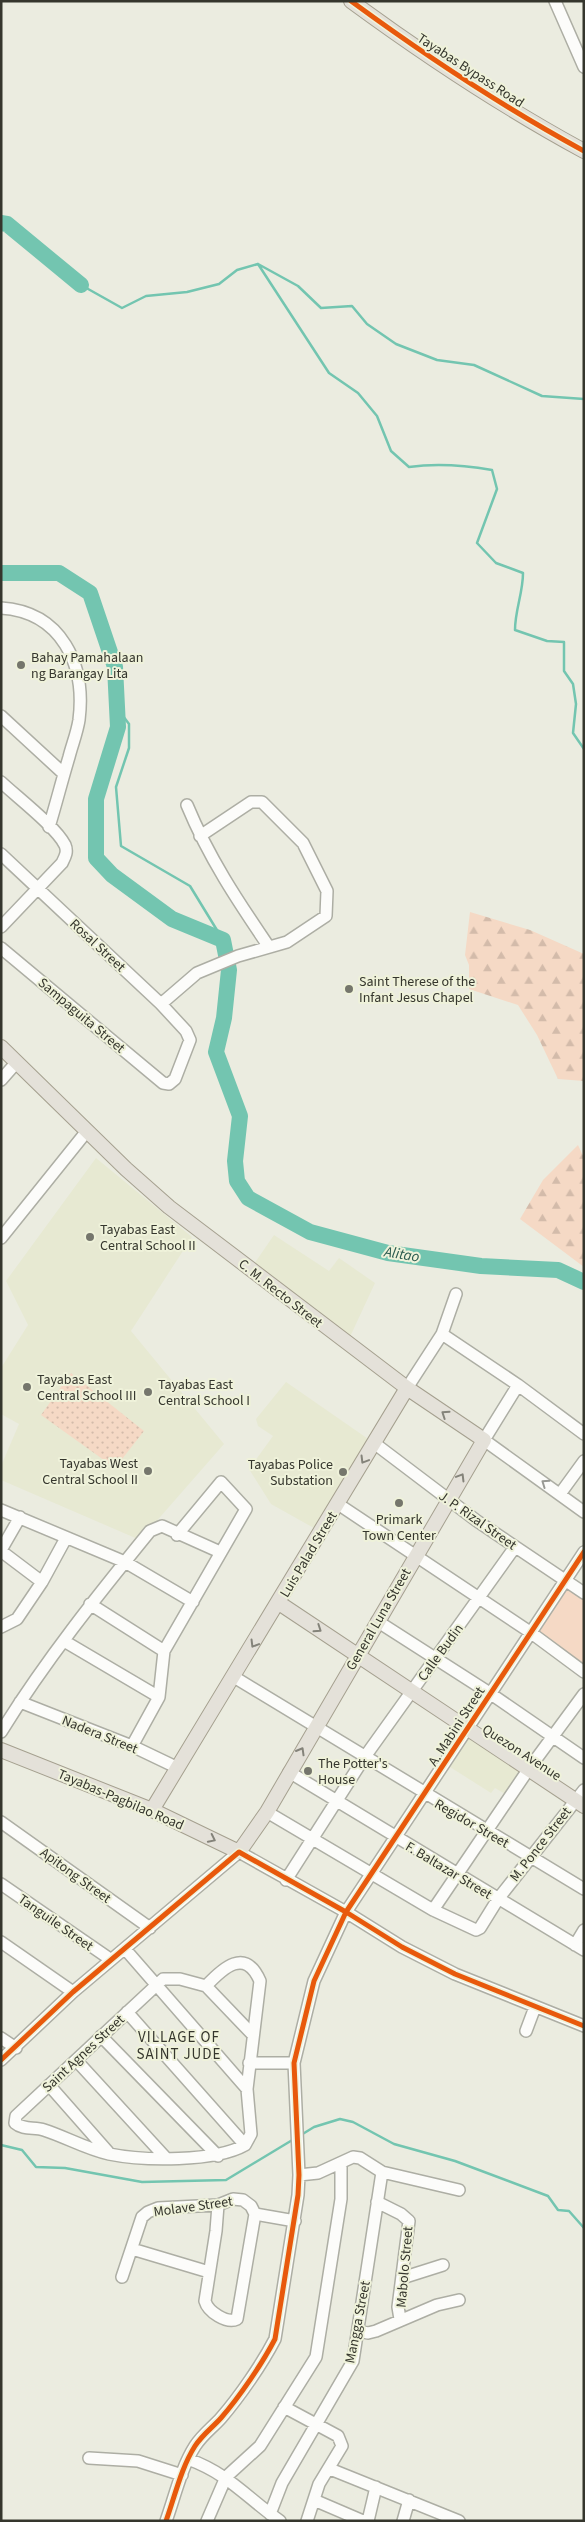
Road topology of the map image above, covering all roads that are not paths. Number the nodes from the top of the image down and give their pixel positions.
1 (351, 1) edge
2 (555, 1) edge
3 (584, 67) edge
4 (584, 151) edge
5 (1, 608) edge
6 (1, 716) edge
7 (64, 774) junction
8 (1, 782) edge
9 (187, 805) dead end
10 (49, 827) junction
11 (200, 836) junction
12 (1, 854) edge
13 (37, 889) junction
14 (1, 927) edge
15 (269, 947) junction
16 (1, 948) edge
17 (161, 1004) junction
18 (190, 1040) joint
19 (1, 1047) edge
20 (16, 1063) junction
21 (1, 1080) edge
22 (87, 1131) junction
23 (1, 1238) edge
24 (456, 1294) dead end
25 (442, 1334) junction
26 (518, 1385) junction
27 (407, 1388) junction
28 (584, 1434) edge
29 (484, 1440) junction
30 (374, 1443) junction
31 (584, 1460) edge
32 (560, 1494) junction
33 (448, 1499) junction
34 (338, 1504) junction
35 (1, 1510) edge
36 (584, 1512) edge
37 (20, 1517) junction
38 (177, 1535) junction
39 (66, 1538) junction
40 (515, 1547) junction
41 (1, 1550) edge
42 (220, 1552) junction
43 (584, 1552) edge
44 (415, 1555) junction
45 (125, 1562) junction
46 (565, 1579) junction
47 (42, 1582) junction
48 (584, 1593) edge
49 (479, 1597) junction
50 (193, 1602) junction
51 (279, 1603) junction
52 (90, 1604) junction
53 (377, 1622) junction
54 (1, 1627) edge
55 (530, 1632) junction
56 (64, 1641) junction
57 (164, 1651) junction
58 (357, 1655) junction
59 (436, 1658) junction
60 (584, 1672) edge
61 (234, 1677) junction
62 (412, 1691) junction
63 (491, 1694) junction
64 (584, 1694) edge
65 (159, 1697) junction
66 (20, 1702) junction
67 (315, 1728) junction
68 (468, 1730) junction
69 (1, 1732) edge
70 (553, 1736) junction
71 (132, 1746) junction
72 (1, 1750) edge
73 (364, 1758) junction
74 (584, 1758) edge
75 (178, 1768) junction
76 (528, 1770) junction
77 (289, 1772) junction
78 (424, 1794) junction
79 (581, 1798) edge
80 (335, 1801) junction
81 (152, 1810) junction
82 (266, 1812) junction
83 (1, 1822) edge
84 (487, 1831) junction
85 (395, 1837) junction
86 (312, 1838) junction
87 (239, 1852) junction
88 (530, 1857) junction
89 (370, 1874) junction
90 (457, 1874) junction
91 (286, 1880) junction
92 (1, 1884) edge
93 (584, 1889) edge
94 (498, 1899) junction
95 (433, 1910) junction
96 (346, 1912) junction
97 (150, 1928) junction
98 (584, 1930) edge
99 (1, 1942) edge
100 (579, 1948) edge
101 (125, 1949) junction
102 (110, 1960) junction
103 (156, 1985) junction
104 (206, 1986) junction
105 (73, 1992) junction
106 (535, 2007) junction
107 (127, 2012) junction
108 (584, 2026) edge
109 (526, 2031) dead end
110 (253, 2035) junction
111 (101, 2036) junction
112 (1, 2038) edge
113 (16, 2048) junction
114 (1, 2060) edge
115 (76, 2060) junction
116 (249, 2063) junction
117 (294, 2063) junction
118 (49, 2085) junction
119 (247, 2089) junction
120 (245, 2145) junction
121 (109, 2154) junction
122 (218, 2156) junction
123 (165, 2157) junction
124 (341, 2164) junction
125 (382, 2172) junction
126 (299, 2174) junction
127 (459, 2190) dead end
128 (377, 2202) junction
129 (218, 2205) junction
130 (255, 2214) junction
131 (295, 2221) junction
132 (132, 2249) junction
133 (443, 2265) dead end
134 (209, 2272) junction
135 (122, 2277) dead end
136 (402, 2278) junction
137 (459, 2300) dead end
138 (400, 2319) junction
139 (358, 2331) junction
140 (284, 2407) junction
141 (315, 2424) junction
142 (89, 2458) dead end
143 (188, 2459) junction
144 (330, 2469) junction
145 (182, 2475) junction
146 (226, 2477) junction
147 (376, 2487) junction
148 (314, 2500) junction
149 (410, 2500) junction
150 (270, 2514) junction
151 (439, 2517) edge
152 (211, 2519) edge
153 (166, 2521) edge
154 (280, 2521) edge
155 (307, 2521) edge
156 (364, 2521) edge
157 (368, 2521) edge
158 (404, 2521) edge
159 (459, 2521) edge

1 - 4 main road, Tayabas Bypass Road
2 - 3 street
5 - 7 street
6 - 7 street
7 - 10 street
8 - 10 street
9 - 11 street
10 - 13 street
11 - 15 street
11 - 15 street
12 - 13 street, Rosal Street
13 - 14 street
13 - 17 street, Rosal Street
15 - 17 street
16 - 18 street, Sampaguita Street
17 - 18 street, Rosal Street
19 - 20 main road, C. M. Recto Street
20 - 21 street
20 - 22 main road, C. M. Recto Street
22 - 23 street
22 - 27 main road, C. M. Recto Street
24 - 25 street, Luis Palad Street
25 - 26 street
25 - 27 street, Luis Palad Street
26 - 28 street
26 - 29 street, General Luna Street
29 -> 27 main road, C. M. Recto Street
27 - 30 main road, Luis Palad Street
32 -> 29 street, C. M. Recto Street
33 -> 29 main road, General Luna Street
30 - 33 street, J. P. Rizal Street
30 -> 34 main road, Luis Palad Street
31 - 32 street
32 - 36 street, C. M. Recto Street
33 - 40 street, J. P. Rizal Street
33 - 44 main road, General Luna Street
34 - 44 street
34 - 51 main road, Luis Palad Street
35 - 37 street
37 - 39 street
37 - 41 street
38 - 42 street
38 - 42 street
38 - 45 street
39 - 45 street
39 - 47 street
40 - 46 street, J. P. Rizal Street
40 - 49 street, Calle Budin
41 - 47 street
42 - 50 street
43 - 46 street, A. Mabini Street
44 - 49 street
44 - 53 main road, General Luna Street
45 - 50 street
45 - 52 street
46 - 48 street, J. P. Rizal Street
46 - 55 street, A. Mabini Street
47 - 54 street
49 - 55 street
49 - 59 street, Calle Budin
50 - 57 street
51 -> 58 main road, Quezon Avenue
51 -> 61 main road, Luis Palad Street
52 - 56 street
52 - 57 street
53 - 58 main road, General Luna Street
53 - 59 street
55 - 60 street
55 - 63 street, A. Mabini Street
56 - 65 street
56 - 66 street
57 - 65 street
58 - 62 main road, Quezon Avenue
58 - 67 main road, General Luna Street
59 - 62 street, Calle Budin
59 - 63 street
61 - 67 street, Regidor Street
61 - 75 main road, Luis Palad Street
62 - 68 main road, Quezon Avenue
62 - 73 street, Calle Budin
63 - 68 street, A. Mabini Street
63 - 70 street
64 - 70 street
65 - 71 street
66 - 69 street
66 - 71 street, Nadera Street
67 - 73 street, Regidor Street
77 -> 67 main road, General Luna Street
68 - 76 main road, Quezon Avenue
68 - 78 street, A. Mabini Street
70 - 74 street
70 - 76 street
71 - 75 street, Nadera Street
72 - 81 main road, Tayabas-Pagbilao Road
73 - 78 street, Regidor Street
73 - 80 street, Calle Budin
75 - 81 main road, Luis Palad Street
76 - 79 main road, Quezon Avenue
76 - 84 street
77 - 80 street, F. Baltazar Street
77 - 82 main road, General Luna Street
78 - 84 street, Regidor Street
78 - 85 street, A. Mabini Street
79 - 88 street, M. Ponce Street
80 - 85 street, F. Baltazar Street
80 - 86 street, Calle Budin
81 -> 87 main road, Tayabas-Pagbilao Road
82 - 86 street
82 - 87 main road, General Luna Street
83 - 97 street, Apitong Street
84 - 88 street, Regidor Street
84 - 90 street
85 - 89 street, A. Mabini Street
85 - 90 street, F. Baltazar Street
86 - 89 street
86 - 91 street, Calle Budin
87 - 91 street
87 - 97 street
88 - 93 street, Regidor Street
88 - 94 street, M. Ponce Street
89 - 95 street
89 - 96 street, A. Mabini Street
90 - 94 street, F. Baltazar Street
90 - 95 street
91 - 96 street
92 - 102 street, Tanguile Street
94 - 95 street, M. Ponce Street
94 - 100 street, F. Baltazar Street
96 - 106 street
96 - 117 street, A. Mabini Street
97 - 101 street
98 - 100 street
99 - 105 street
101 - 102 street
101 - 103 street
102 - 105 street
103 - 104 street
103 - 107 street, Saint Agnes Street
103 - 119 street
104 - 110 street
104 - 110 street
105 - 113 street
106 - 108 street
106 - 109 street
107 - 111 street, Saint Agnes Street
107 - 120 street
110 - 116 street
111 - 115 street, Saint Agnes Street
111 - 122 street
112 - 113 street
113 - 114 street
115 - 118 street, Saint Agnes Street
115 - 123 street
116 - 117 street
116 - 119 street
117 - 126 street, A. Mabini Street
118 - 121 street
118 - 121 street, Saint Agnes Street
119 - 120 street
120 - 122 street
121 - 123 street
122 - 123 street
124 - 125 street
124 - 126 street
124 - 140 street
125 - 127 street
125 - 128 street, Mangga Street
126 - 131 street, A. Mabini Street
128 - 136 street, Mabolo Street
128 - 139 street, Mangga Street
129 - 130 street, Molave Street
129 - 132 street, Molave Street
129 - 134 street
130 - 131 street
130 - 134 street
131 - 143 street, A. Mabini Street
132 - 134 street
132 - 135 street, Molave Street
133 - 136 street
136 - 138 street, Mabolo Street
137 - 138 street
138 - 139 street
139 - 141 street, Mangga Street
140 - 141 street
140 - 146 street
141 - 144 street
141 - 150 street, Mangga Street
142 - 145 street
143 - 145 street, A. Mabini Street
143 - 146 street
144 - 147 street
144 - 148 street
145 - 153 street, A. Mabini Street
146 - 150 street
146 - 152 street
147 - 149 street
147 - 157 street
148 - 155 street
148 - 156 street
149 - 151 street
149 - 158 street
150 - 154 street
151 - 159 street

